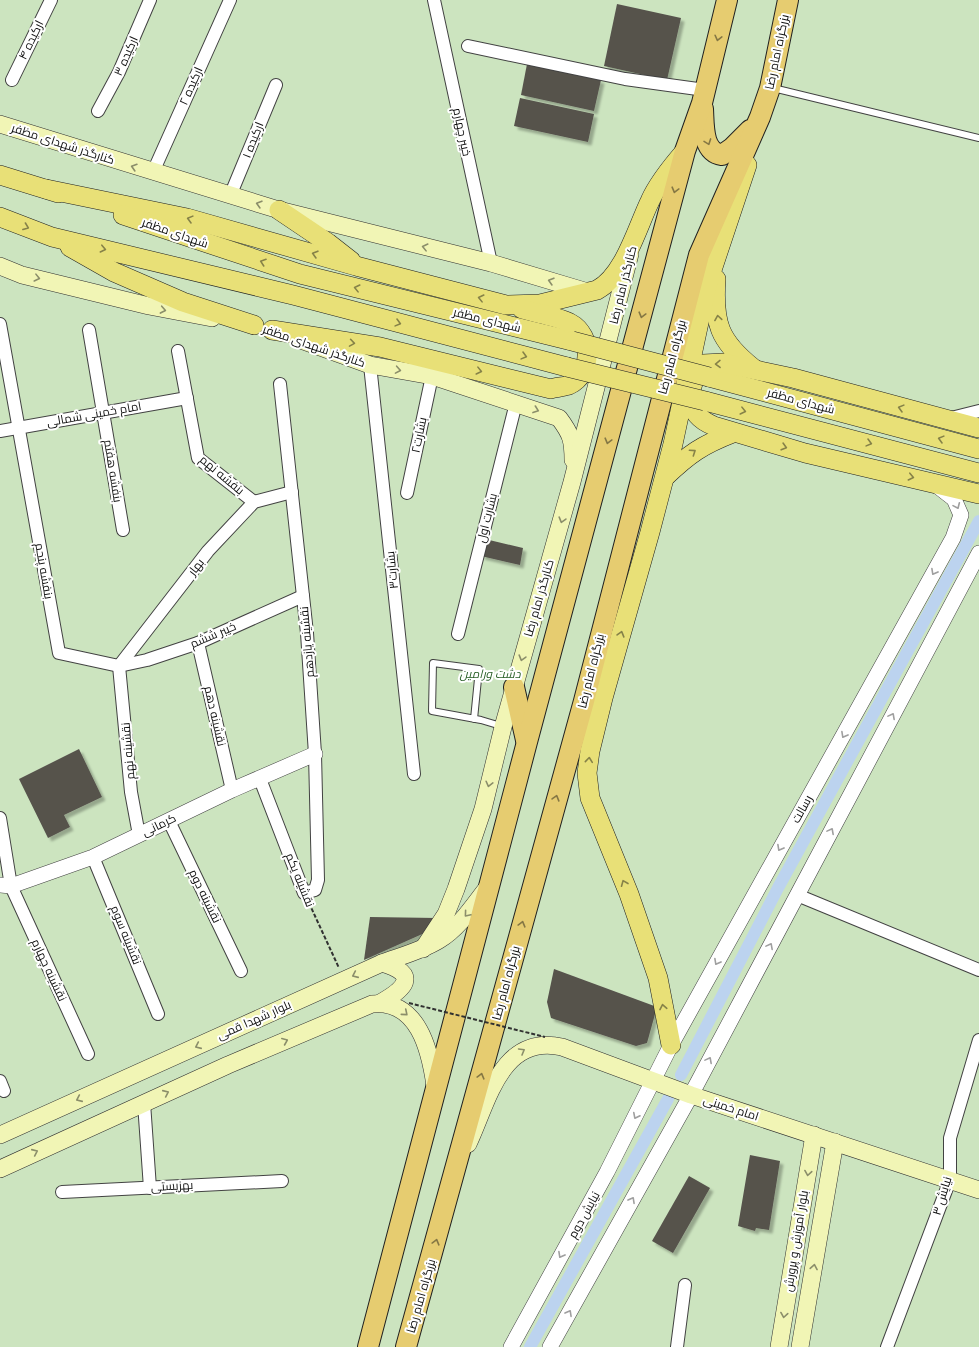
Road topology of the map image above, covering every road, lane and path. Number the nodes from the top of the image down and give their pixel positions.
1 (51, 0) edge
2 (150, 0) edge
3 (230, 0) edge
4 (434, 0) edge
5 (728, 0) edge
6 (788, 0) edge
7 (468, 46) dead end
8 (12, 80) dead end
9 (276, 85) dead end
10 (770, 88) junction
11 (704, 97) junction
12 (98, 111) dead end
13 (760, 117) junction
14 (0, 124) edge
15 (979, 138) edge
16 (685, 151) junction
17 (153, 172) junction
18 (0, 175) edge
19 (46, 189) junction
20 (230, 196) junction
21 (279, 210) junction
22 (0, 217) edge
23 (52, 237) junction
24 (634, 238) junction
25 (719, 249) junction
26 (491, 264) junction
27 (0, 266) edge
28 (356, 266) junction
29 (588, 292) junction
30 (506, 305) junction
31 (0, 324) edge
32 (254, 325) junction
33 (89, 330) dead end
34 (272, 330) junction
35 (178, 350) dead end
36 (370, 365) junction
37 (756, 370) junction
38 (432, 376) junction
39 (280, 384) dead end
40 (187, 398) junction
41 (516, 403) junction
42 (979, 411) edge
43 (103, 413) junction
44 (943, 420) junction
45 (19, 427) junction
46 (979, 428) edge
47 (0, 431) edge
48 (733, 433) junction
49 (979, 448) edge
50 (979, 473) edge
51 (664, 477) junction
52 (572, 482) junction
53 (933, 482) junction
54 (292, 492) junction
55 (407, 493) dead end
56 (979, 494) edge
57 (254, 502) junction
58 (123, 530) dead end
59 (979, 553) edge
60 (303, 596) junction
61 (458, 634) dead end
62 (198, 643) junction
63 (120, 666) junction
64 (514, 687) junction
65 (474, 719) junction
66 (502, 727) junction
67 (527, 742) junction
68 (315, 754) junction
69 (414, 774) dead end
70 (260, 779) junction
71 (232, 790) junction
72 (0, 818) edge
73 (169, 821) junction
74 (139, 835) junction
75 (93, 857) junction
76 (491, 883) junction
77 (6, 885) edge
78 (304, 893) junction
79 (797, 895) junction
80 (423, 949) junction
81 (382, 963) junction
82 (979, 970) edge
83 (241, 971) dead end
84 (344, 980) junction
85 (380, 1003) junction
86 (409, 1003) dead end
87 (158, 1014) dead end
88 (544, 1037) dead end
89 (979, 1040) edge
90 (670, 1045) junction
91 (88, 1054) dead end
92 (654, 1081) junction
93 (436, 1094) junction
94 (691, 1095) junction
95 (144, 1103) junction
96 (0, 1134) edge
97 (814, 1135) junction
98 (835, 1142) junction
99 (456, 1167) junction
100 (0, 1169) edge
101 (950, 1180) junction
102 (282, 1181) dead end
103 (150, 1188) junction
104 (979, 1190) edge
105 (62, 1192) dead end
106 (685, 1285) dead end
107 (368, 1347) edge
108 (406, 1347) edge
109 (511, 1347) edge
110 (550, 1347) edge
111 (677, 1347) edge
112 (779, 1347) edge
113 (800, 1347) edge
114 (887, 1347) edge

1 - 8 street, ارکیده ۴
2 - 12 street, ارکیده ۳
3 - 17 street, ارکیده ۲
4 - 26 street, خیبر چهارم
5 -> 11 highway
6 - 10 highway, بزرگراه امام رضا
7 - 11 street
9 - 20 street, ارکیده ۱
10 - 13 highway, بزرگراه امام رضا
10 - 15 lane
11 -> 13 highway
11 - 16 highway
13 - 25 main road
99 -> 13 highway, بزرگراه امام رضا
17 -> 14 main road, کنارگذر شهدای مظفر
16 - 24 main road
16 -> 67 highway
17 - 20 main road, کنارگذر شهدای مظفر
18 - 19 main road, شهدای مظفر
28 -> 19 main road
49 -> 19 main road, شهدای مظفر, bridge
21 -> 20 main road, کنارگذر شهدای مظفر
26 -> 21 main road, کنارگذر شهدای مظفر
21 - 28 main road
22 -> 23 main road, شهدای مظفر
23 - 32 main road
23 -> 50 main road, شهدای مظفر, bridge
24 - 29 main road
24 - 52 main road, کنارگذر امام رضا
37 -> 25 main road
25 - 51 main road
29 -> 26 main road, کنارگذر شهدای مظفر
27 -> 32 main road, کنارگذر شهدای مظفر
30 -> 28 main road
29 - 30 main road
34 -> 30 main road
31 - 45 street
32 - 34 main road, کنارگذر شهدای مظفر
33 - 43 street, بنفشه هفتم
34 - 36 main road, کنارگذر شهدای مظفر
35 - 40 street, بنفشه نهم
36 -> 38 main road, کنارگذر شهدای مظفر
36 - 69 street, بشارت۳
44 -> 37 main road
37 -> 48 main road
38 - 41 main road, کنارگذر شهدای مظفر
38 - 55 street, بشارت۲
39 - 54 street, نقشینه یازدهم
40 - 43 street, امام خمینی شمالی
40 - 57 street, بنفشه نهم
41 -> 52 main road, کنارگذر شهدای مظفر
41 - 61 street, بشارت اول
42 - 44 street
43 - 45 street, امام خمینی شمالی
43 - 58 street, بنفشه هفتم
44 - 46 main road
45 - 47 street, امام خمینی شمالی
45 - 63 street, بنفشه پنجم
51 -> 48 main road
48 -> 53 main road
90 -> 51 main road
52 -> 64 main road, کنارگذر امام رضا
53 - 56 main road
53 -> 90 street, رسالت
54 - 57 street
54 - 60 street, نقشینه یازدهم
57 - 63 street, بهار
79 -> 59 street
60 - 62 street, خیبر ششم
60 - 68 street, نقشینه یازدهم
62 - 63 street, خیبر ششم
62 - 71 street, نقشینه دهم
63 - 74 street, نقشینه نهم
64 - 66 main road, کنارگذر امام رضا
64 - 67 highway
65 - 65 lane
65 - 66 lane
66 -> 80 main road, کنارگذر امام رضا
67 - 76 highway
68 - 70 street, کرمانی
68 - 78 street, نقشینه یازدهم
70 - 71 street, کرمانی
70 - 78 street, نقشینه یکم
71 - 73 street, کرمانی
72 - 77 street, نقشینه چهارم
73 - 74 street, کرمانی
73 - 83 street, نقشینه دوم
74 - 75 street, کرمانی
75 - 77 street, کرمانی
75 - 87 street, نقشینه سوم
76 -> 80 main road, بلوار شهدا قمی
76 - 93 highway
77 - 91 street, نقشینه چهارم
78 - 84 path, نقشینه یکم
79 - 82 street
94 -> 79 street
80 - 81 main road, بلوار شهدا قمی
81 -> 84 main road, بلوار شهدا قمی
81 - 85 main road
84 -> 96 main road, بلوار شهدا قمی
85 -> 93 main road
95 -> 85 main road
86 - 88 path, bridge
89 - 101 street, نیایش ۳
90 - 92 street, رسالت
92 - 94 main road, امام خمینی
99 -> 92 main road, امام خمینی
92 -> 109 street, نیایش دوم
93 - 107 highway
94 - 97 main road, امام خمینی
110 -> 94 street
100 -> 95 main road
95 - 103 street
97 - 98 main road, امام خمینی
97 -> 112 main road, بلوار آموزش و پرورش
98 - 101 main road, امام خمینی
113 -> 98 main road, بلوار آموزش و پرورش
108 -> 99 highway, بزرگراه امام رضا
101 - 104 main road, امام خمینی
101 - 114 street, نیایش ۳
102 - 103 street, بهزیستی
103 - 105 street, بهزیستی
106 - 111 street

